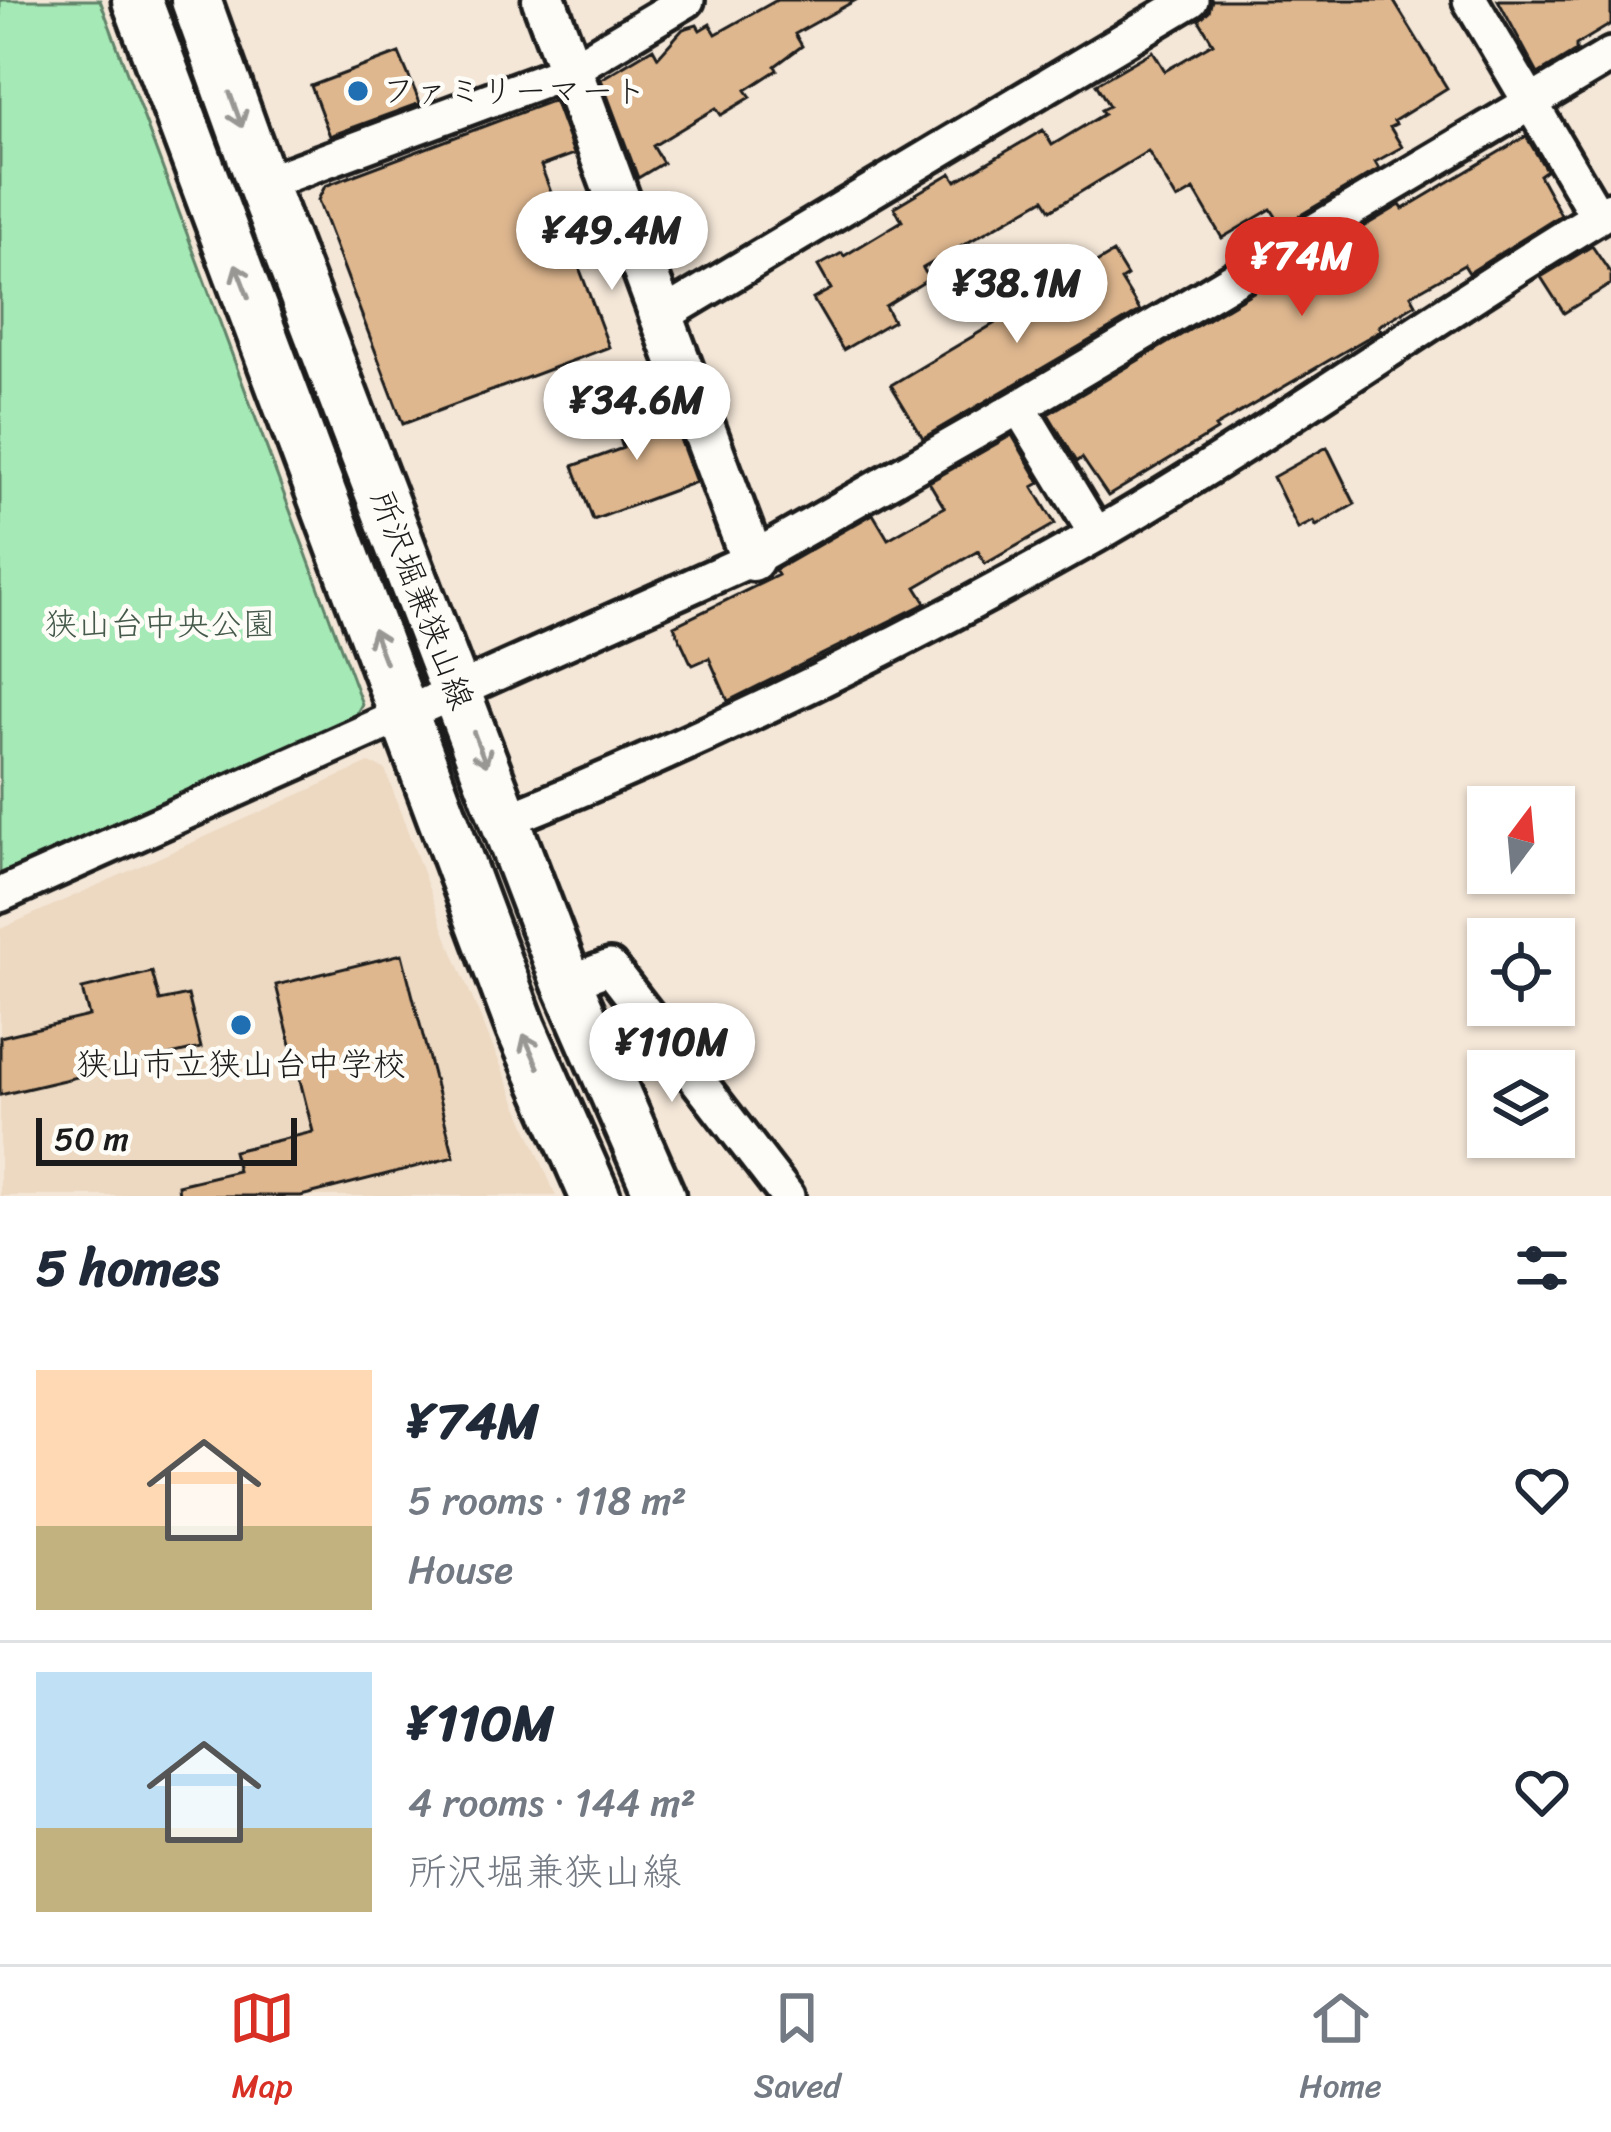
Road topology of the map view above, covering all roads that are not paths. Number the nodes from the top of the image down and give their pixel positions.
1 (137, 0) edge
2 (196, 0) edge
3 (544, 0) edge
4 (687, 0) edge
5 (1191, 0) edge
6 (1470, 0) edge
7 (1611, 55) edge
8 (570, 70) junction
9 (1529, 103) junction
10 (262, 184) junction
11 (1604, 213) edge
12 (662, 316) junction
13 (1019, 407) junction
14 (1096, 534) junction
15 (752, 559) junction
16 (456, 688) junction
17 (404, 713) junction
18 (506, 820) junction
19 (0, 895) edge
20 (567, 983) junction
21 (596, 1196) edge
22 (660, 1196) edge
23 (787, 1196) edge

17 -> 1 main road, 所沢堀兼狭山線
2 -> 10 main road, 所沢堀兼狭山線
3 - 8 street
4 - 8 street
5 - 12 street
6 - 9 street
7 - 9 street
8 - 10 street
8 - 12 street
9 - 11 street
9 - 13 street
10 - 16 main road, 所沢堀兼狭山線
11 - 14 street
12 - 15 street
13 - 14 street
13 - 15 street
14 - 18 street
15 - 16 street
16 - 17 street
16 -> 18 main road, 所沢堀兼狭山線
17 - 19 street
21 -> 17 main road, 所沢堀兼狭山線
18 - 20 main road, 所沢堀兼狭山線
20 - 22 main road, 所沢堀兼狭山線
20 - 23 street

